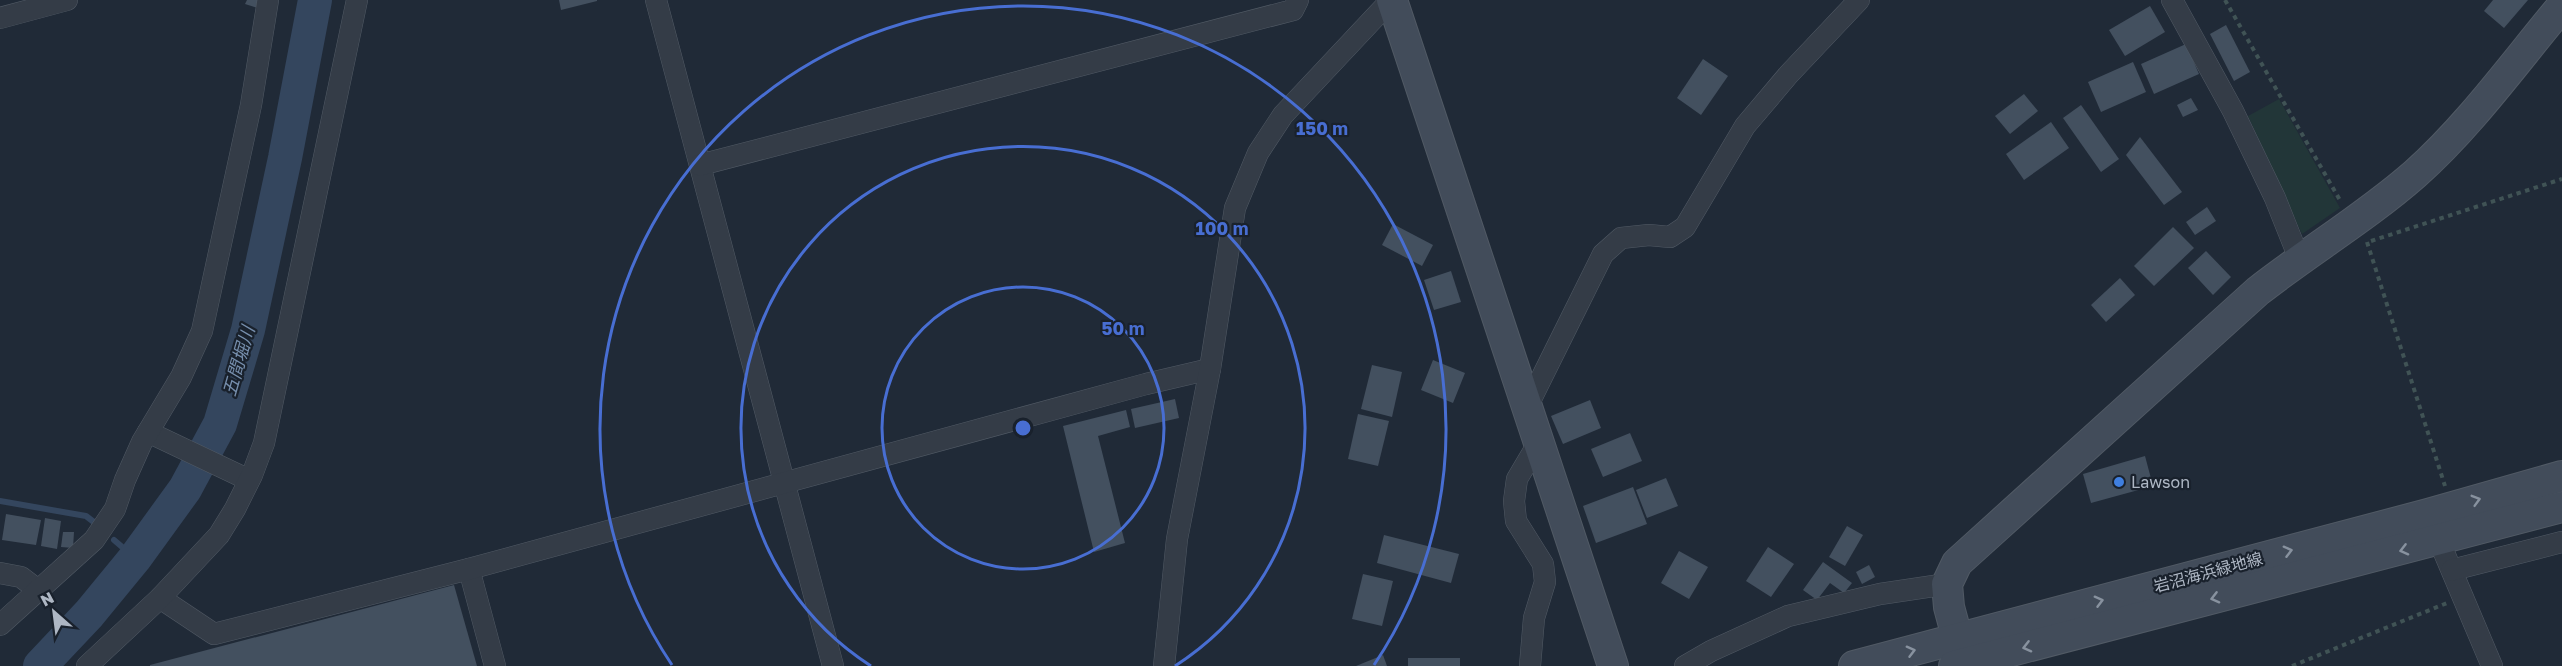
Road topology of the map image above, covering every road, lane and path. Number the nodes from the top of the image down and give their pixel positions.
1 (67, 0) edge
2 (268, 0) edge
3 (357, 0) edge
4 (656, 0) edge
5 (1298, 0) edge
6 (1391, 0) edge
7 (1859, 0) edge
8 (2172, 0) edge
9 (2224, 0) edge
10 (2562, 6) edge
11 (0, 18) edge
12 (700, 165) junction
13 (2562, 179) edge
14 (2346, 211) dead end
15 (2299, 258) junction
16 (1210, 369) junction
17 (1528, 405) junction
18 (154, 435) junction
19 (1539, 442) junction
20 (2562, 476) edge
21 (246, 479) junction
22 (784, 483) junction
23 (2562, 507) edge
24 (2439, 521) junction
25 (2562, 542) edge
26 (469, 569) junction
27 (2452, 570) junction
28 (0, 573) edge
29 (1947, 584) junction
30 (38, 590) junction
31 (2463, 596) junction
32 (160, 598) junction
33 (0, 625) edge
34 (1958, 656) edge
35 (87, 666) edge
36 (495, 666) edge
37 (833, 666) edge
38 (1164, 666) edge
39 (1530, 666) edge
40 (1613, 666) edge
41 (1685, 666) edge
42 (1854, 666) edge
43 (2292, 666) edge
44 (2492, 666) edge

1 - 11 street
2 - 18 street
3 - 21 street
4 - 12 street
5 - 12 street
6 - 16 street
6 - 17 street
7 - 17 street
8 - 15 street
9 - 14 path
10 - 15 street
12 - 22 street
13 - 24 path
15 - 29 street
16 - 22 street
16 - 38 street
17 - 19 street
18 - 21 street
18 - 30 street
19 - 39 street
19 - 40 street
24 -> 20 street, 岩沼海浜緑地線
21 - 32 street
22 - 26 street
22 - 37 street
23 - 24 street, 岩沼海浜緑地線
24 - 27 street
24 - 34 street, 岩沼海浜緑地線
25 - 27 street
26 - 32 street
26 - 36 street
27 - 31 street
28 - 30 street
29 - 34 street
29 - 41 street
30 - 33 street
31 - 43 path
31 - 44 street
32 - 35 street
42 -> 34 street, 岩沼海浜緑地線

